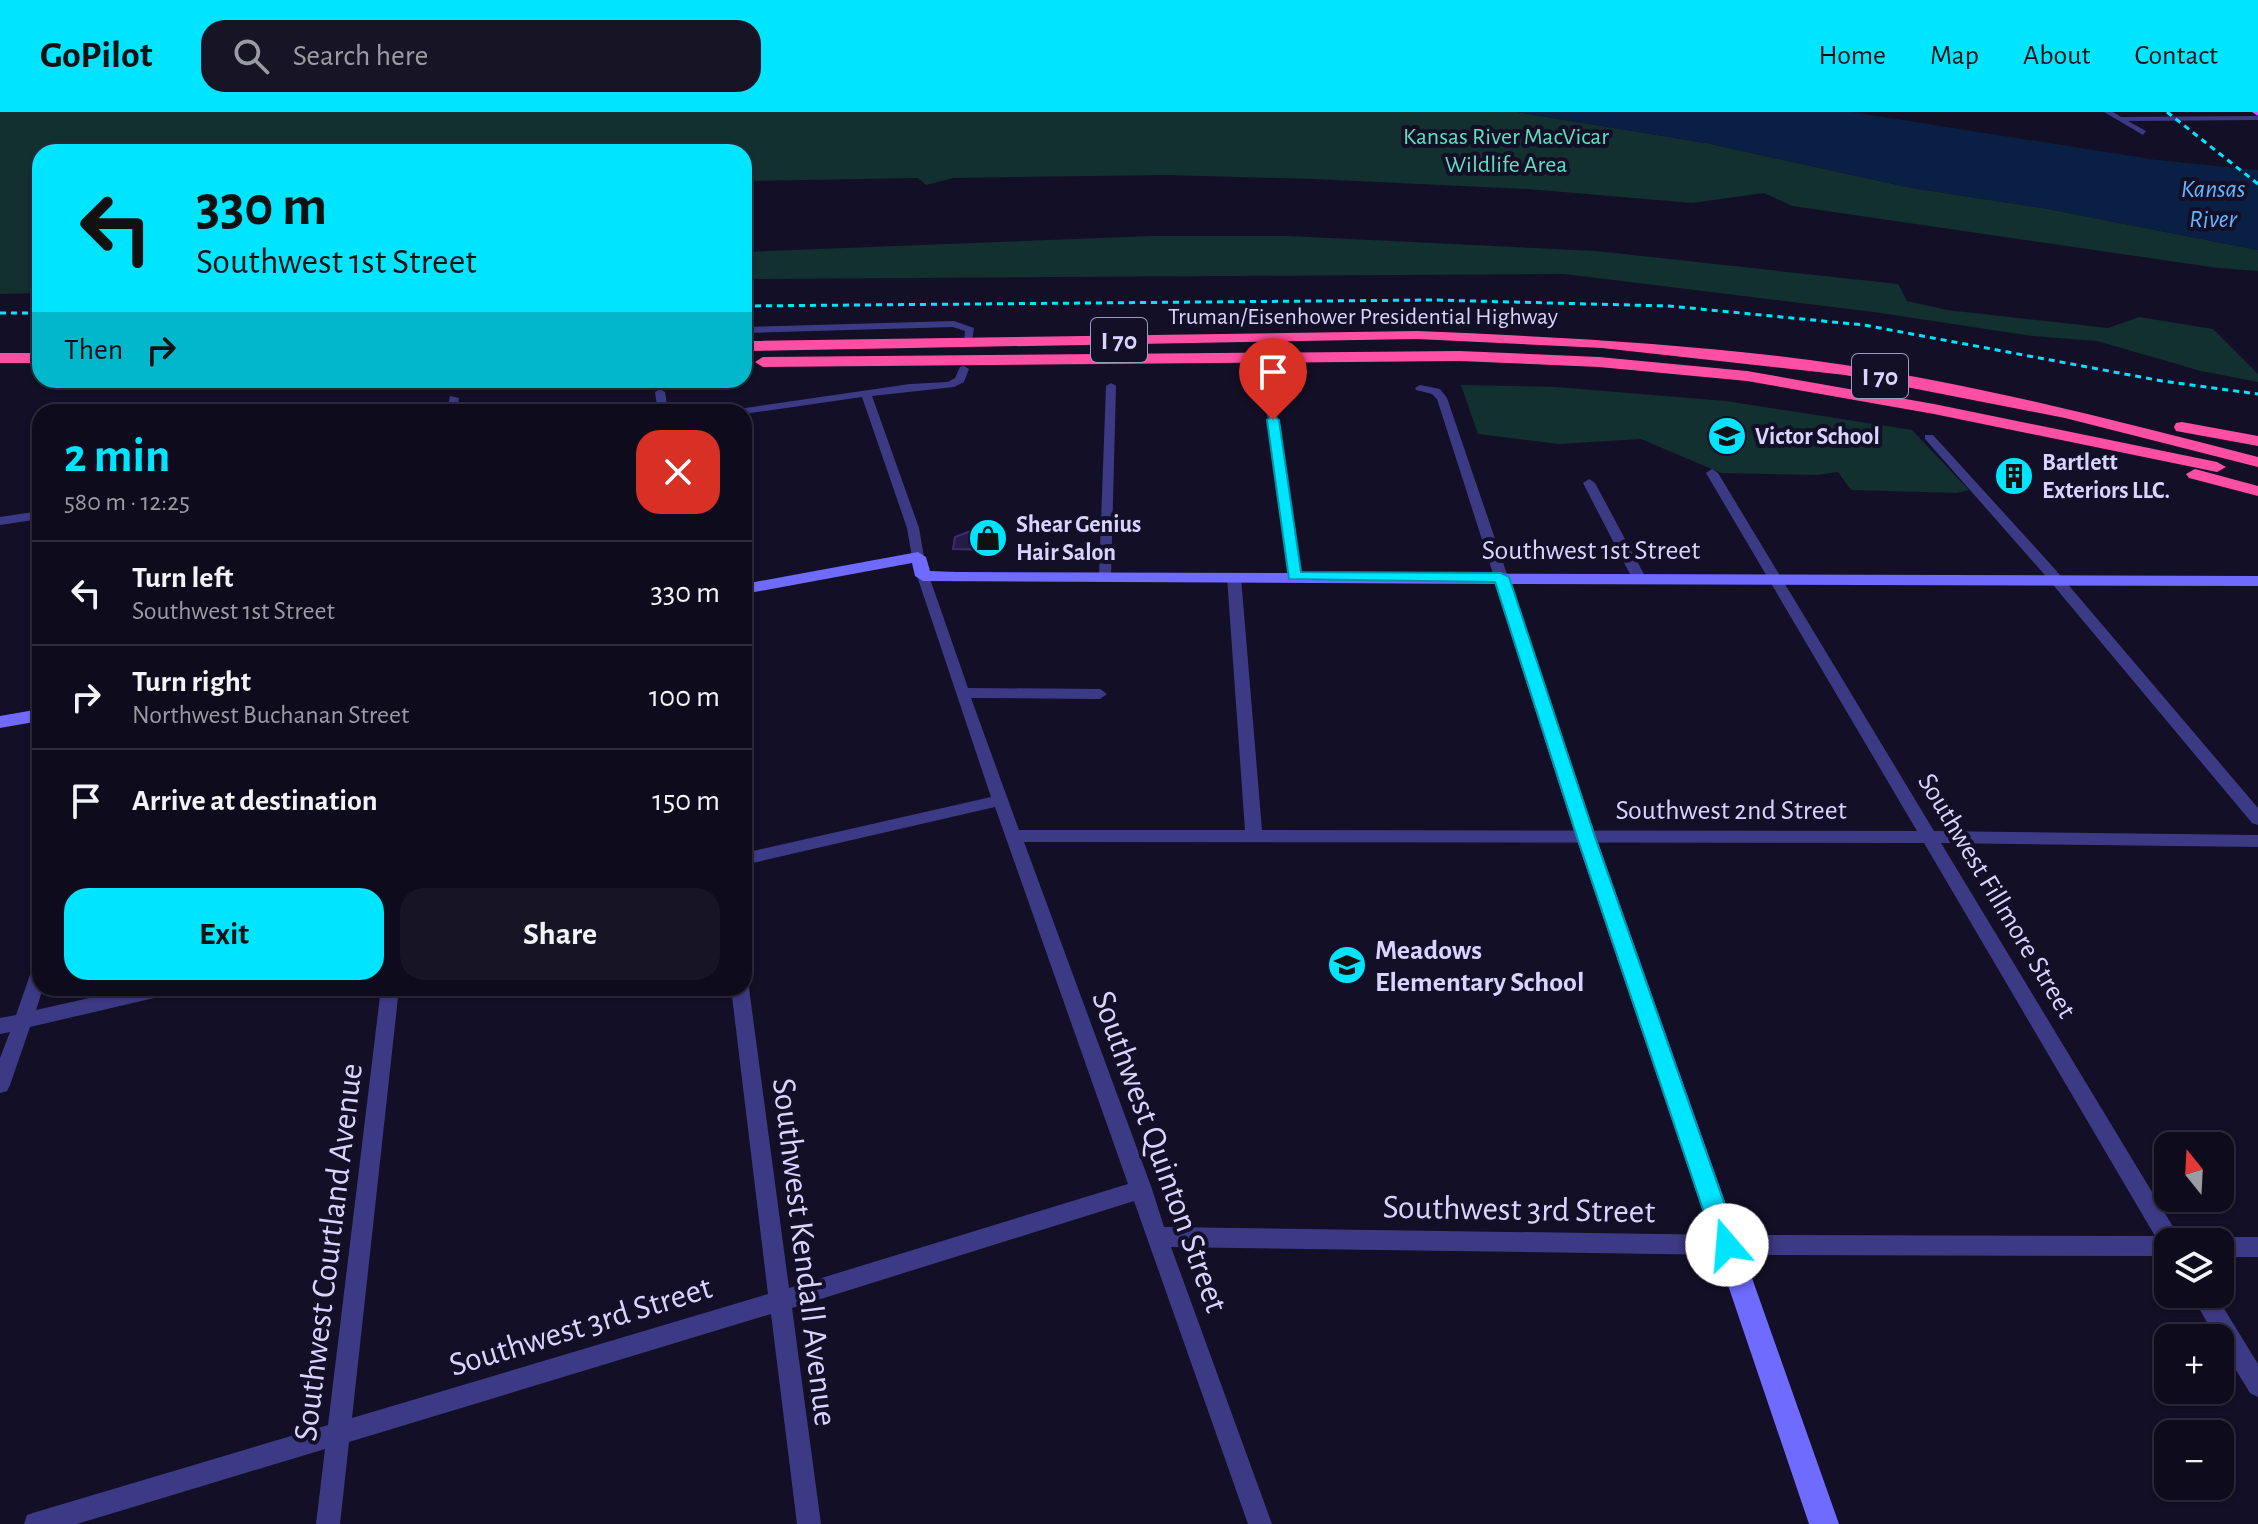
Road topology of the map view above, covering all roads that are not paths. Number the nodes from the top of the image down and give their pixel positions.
1 (2108, 112) edge
2 (2258, 114) edge
3 (2120, 119) junction
4 (2143, 133) dead end
5 (752, 330) edge
6 (968, 339) dead end
7 (752, 346) edge
8 (0, 358) edge
9 (32, 358) edge
10 (752, 362) edge
11 (32, 368) edge
12 (0, 369) edge
13 (964, 369) dead end
14 (1899, 380) junction
15 (1111, 386) dead end
16 (1420, 388) dead end
17 (1269, 391) dead end
18 (660, 392) dead end
19 (866, 393) junction
20 (454, 398) dead end
21 (453, 404) edge
22 (662, 404) edge
23 (752, 410) edge
24 (2054, 436) junction
25 (1929, 437) dead end
26 (2258, 441) edge
27 (2258, 462) edge
28 (1712, 473) dead end
29 (2258, 476) edge
30 (1589, 483) dead end
31 (2258, 491) edge
32 (32, 516) edge
33 (0, 521) edge
34 (918, 557) junction
35 (923, 576) junction
36 (1105, 576) junction
37 (1294, 576) junction
38 (1234, 577) junction
39 (1501, 577) junction
40 (1639, 578) junction
41 (1774, 578) junction
42 (2054, 579) junction
43 (2258, 581) edge
44 (752, 588) edge
45 (962, 693) junction
46 (1100, 694) dead end
47 (32, 716) edge
48 (0, 722) edge
49 (1001, 800) junction
50 (2258, 819) edge
51 (1013, 836) junction
52 (1254, 837) junction
53 (1586, 837) junction
54 (1927, 837) junction
55 (2258, 841) edge
56 (752, 857) edge
57 (32, 994) edge
58 (132, 996) edge
59 (389, 996) edge
60 (741, 996) edge
61 (22, 1021) junction
62 (0, 1026) edge
63 (0, 1085) edge
64 (1142, 1189) junction
65 (2159, 1228) edge
66 (1158, 1237) junction
67 (2154, 1244) edge
68 (1727, 1245) junction
69 (2234, 1247) edge
70 (2258, 1247) edge
71 (779, 1301) junction
72 (2211, 1308) edge
73 (2258, 1385) edge
74 (338, 1433) junction
75 (36, 1524) edge
76 (328, 1524) edge
77 (809, 1524) edge
78 (1260, 1524) edge
79 (1824, 1524) edge

1 - 3 street
2 - 3 street
3 - 4 street
5 - 6 street
7 - 14 highway, Truman/Eisenhower Presidential Highway / I 70
8 - 9 highway
10 - 24 highway, Truman/Eisenhower Presidential Highway / I 70
11 - 12 highway
13 - 19 street
14 - 26 highway
14 - 27 highway, Truman/Eisenhower Presidential Highway / I 70
15 - 36 street
16 - 39 street
17 - 37 street
18 - 22 street
19 - 23 street
19 - 34 street
20 - 21 street
24 - 29 highway, Truman/Eisenhower Presidential Highway / I 70
24 - 31 highway
25 - 42 street
28 - 41 street, Southwest Fillmore Street
30 - 40 street
32 - 33 street
34 - 35 street
34 - 44 street
35 - 36 street, Southwest 1st Street
35 - 45 street, Southwest Quinton Street
36 - 38 street, Southwest 1st Street
37 - 38 street, Southwest 1st Street
37 - 39 street, Southwest 1st Street
38 - 52 street
39 - 40 street, Southwest 1st Street
39 - 53 street
40 - 41 street, Southwest 1st Street
41 - 42 street, Southwest 1st Street
41 - 54 street, Southwest Fillmore Street
42 - 43 street, Southwest 1st Street
42 - 50 street
45 - 46 street
45 - 49 street, Southwest Quinton Street
47 - 48 street
49 - 51 street, Southwest Quinton Street
49 - 56 street
51 - 52 street, Southwest 2nd Street
51 - 64 street, Southwest Quinton Street
52 - 53 street, Southwest 2nd Street
53 - 54 street, Southwest 2nd Street
53 - 68 street
54 - 55 street, Southwest 2nd Street
54 - 65 street, Southwest Fillmore Street
57 - 61 street
58 - 61 street
59 - 74 street, Southwest Courtland Avenue
60 - 71 street, Southwest Kendall Avenue
61 - 62 street
61 - 63 street
64 - 66 street, Southwest Quinton Street
64 - 71 street, Southwest 3rd Street
66 - 68 street, Southwest 3rd Street
66 - 78 street, Southwest Quinton Street
67 - 68 street, Southwest 3rd Street
68 - 79 street
69 - 70 street
71 - 74 street, Southwest 3rd Street
71 - 77 street, Southwest Kendall Avenue
72 - 73 street
74 - 75 street, Southwest 3rd Street
74 - 76 street, Southwest Courtland Avenue

